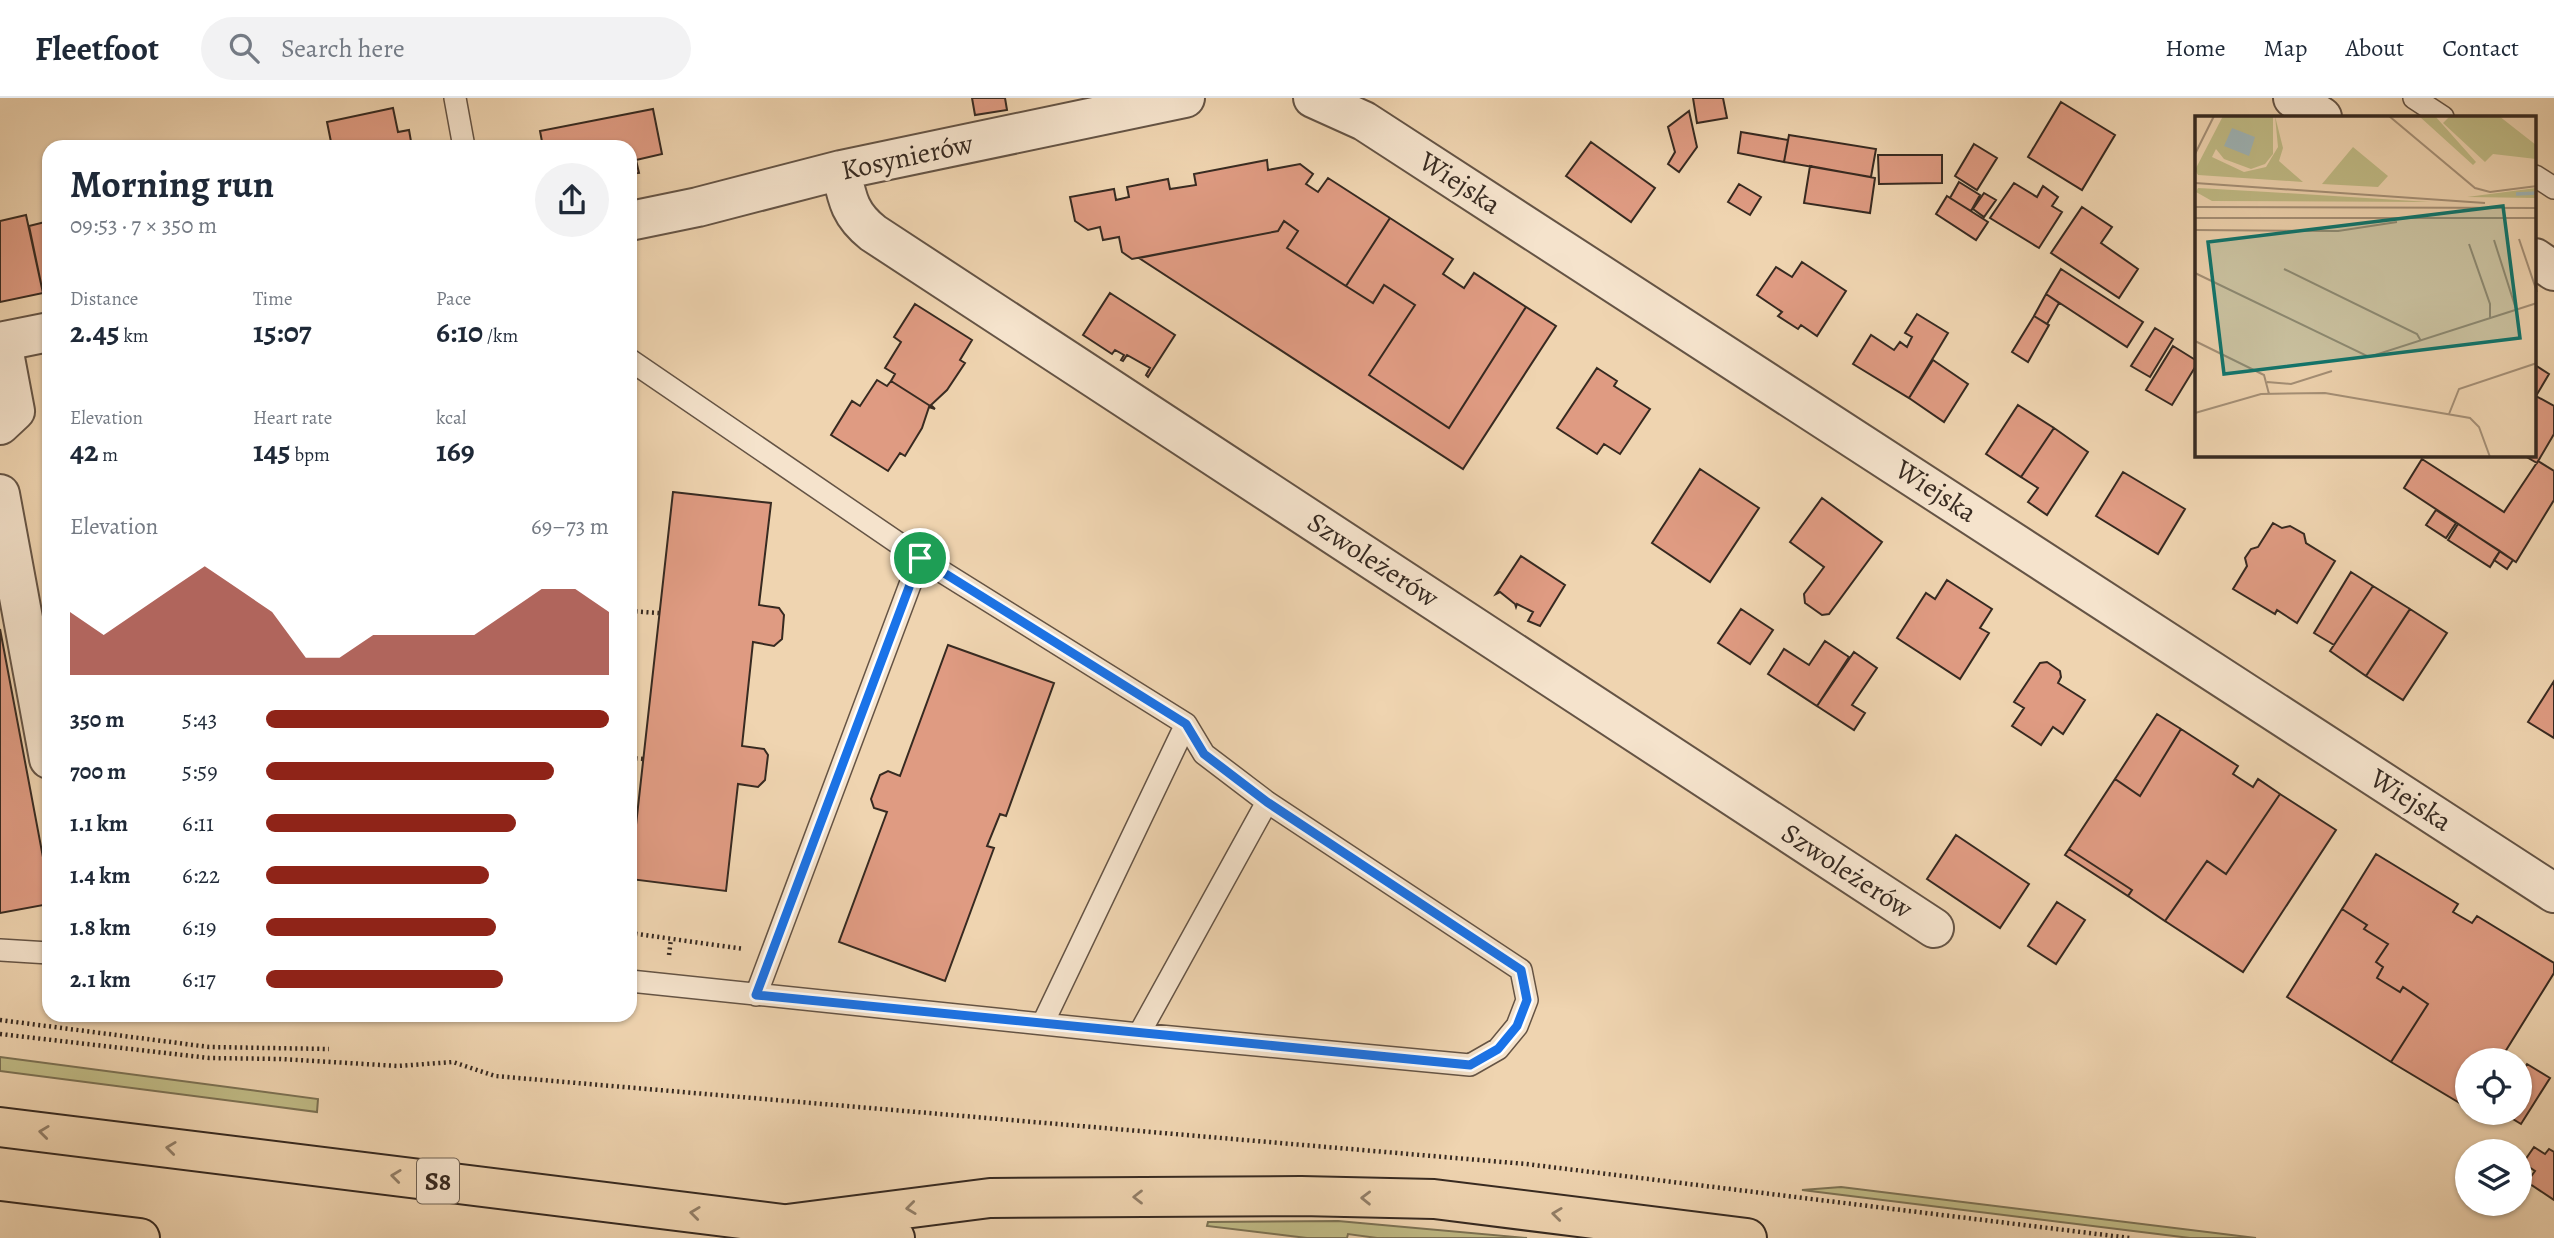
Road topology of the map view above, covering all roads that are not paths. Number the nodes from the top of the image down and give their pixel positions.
1 (455, 98) edge
2 (1185, 98) edge
3 (1313, 98) edge
4 (2293, 98) edge
5 (2414, 98) edge
6 (2320, 116) edge
7 (2442, 116) edge
8 (463, 140) edge
9 (841, 170) junction
10 (2536, 177) edge
11 (2554, 188) edge
12 (637, 220) edge
13 (2536, 259) edge
14 (2554, 271) edge
15 (42, 333) edge
16 (1, 342) edge
17 (637, 365) edge
18 (0, 425) edge
19 (0, 495) edge
20 (920, 558) junction
21 (42, 721) edge
22 (1186, 724) junction
23 (1267, 802) junction
24 (2554, 892) edge
25 (1934, 928) dead end
26 (0, 950) edge
27 (42, 953) edge
28 (637, 982) edge
29 (756, 995) junction
30 (1043, 1023) junction
31 (1139, 1034) junction
32 (0, 1127) edge
33 (0, 1221) edge
34 (787, 1224) junction
35 (140, 1238) edge
36 (895, 1238) edge
37 (1747, 1238) edge

1 - 8 lane
2 - 9 street, Kosynierów
3 - 24 street, Wiejska
4 - 6 street
5 - 7 lane
9 - 12 street, Kosynierów
9 - 25 street, Szwoleżerów
10 - 11 lane
13 - 14 street
15 - 16 street
16 - 18 street
17 - 20 lane
19 - 21 street
20 - 22 lane
20 - 29 lane
22 - 23 lane
22 - 30 lane
23 - 31 lane
23 - 31 lane
26 - 27 lane
28 - 29 lane
29 - 30 lane
30 - 31 lane
34 -> 32 highway, S8
33 - 35 highway
34 - 36 highway, S8
37 -> 34 highway

